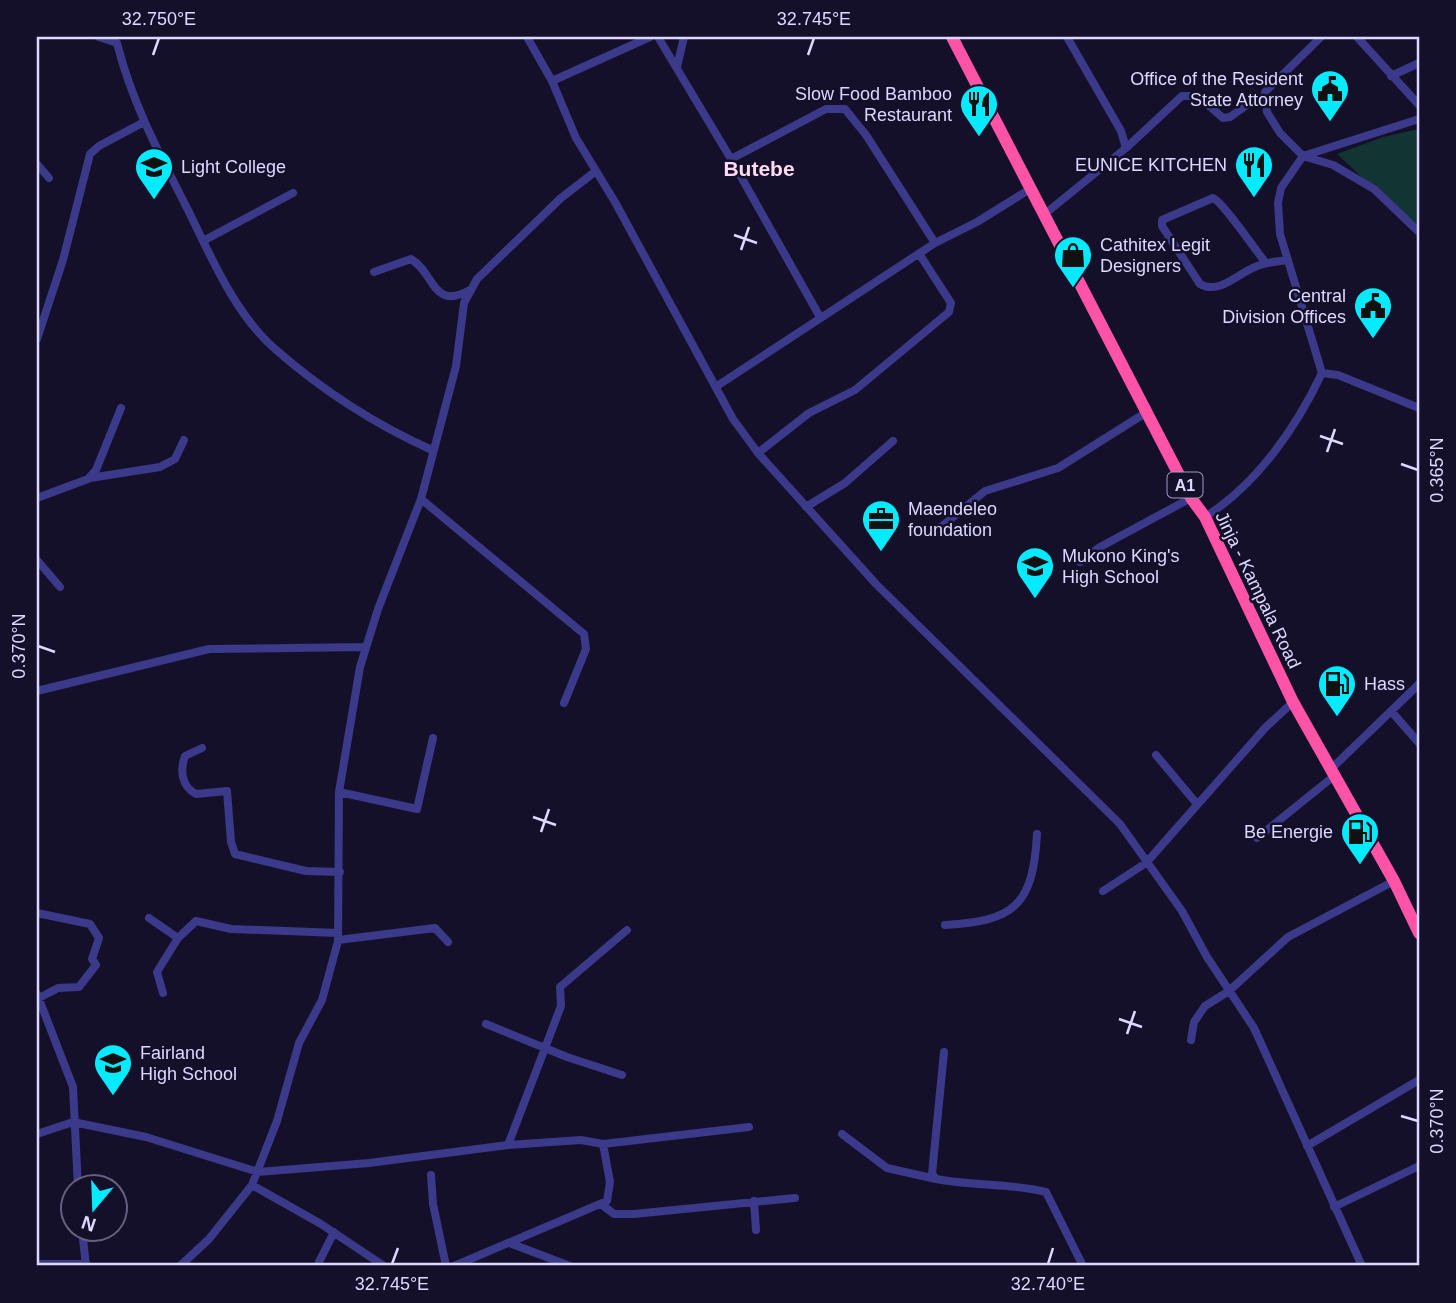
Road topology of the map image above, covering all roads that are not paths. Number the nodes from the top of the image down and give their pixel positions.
1 (99, 37) edge
2 (125, 37) edge
3 (527, 37) edge
4 (650, 37) edge
5 (658, 37) edge
6 (684, 37) edge
7 (952, 37) edge
8 (1067, 37) edge
9 (1321, 37) edge
10 (1357, 37) edge
11 (117, 43) junction
12 (1419, 63) edge
13 (677, 67) junction
14 (1391, 76) junction
15 (552, 81) junction
16 (1265, 103) junction
17 (1419, 105) edge
18 (1419, 119) edge
19 (144, 122) junction
20 (1126, 148) junction
21 (1303, 156) junction
22 (732, 159) junction
23 (37, 164) edge
24 (596, 171) junction
25 (49, 178) dead end
26 (1030, 190) junction
27 (293, 193) dead end
28 (1046, 212) junction
29 (1419, 232) edge
30 (203, 241) junction
31 (935, 243) junction
32 (920, 255) junction
33 (1288, 260) junction
34 (1266, 263) junction
35 (373, 272) dead end
36 (470, 290) junction
37 (820, 317) junction
38 (37, 339) edge
39 (1322, 373) junction
40 (717, 386) junction
41 (121, 408) dead end
42 (1419, 408) edge
43 (1147, 412) junction
44 (184, 440) dead end
45 (893, 441) dead end
46 (432, 450) junction
47 (758, 453) junction
48 (90, 478) junction
49 (37, 498) edge
50 (1191, 498) junction
51 (421, 499) junction
52 (806, 507) junction
53 (1205, 517) junction
54 (941, 527) dead end
55 (37, 560) edge
56 (1080, 562) dead end
57 (60, 587) dead end
58 (365, 647) junction
59 (1419, 684) edge
60 (37, 691) edge
61 (1293, 702) junction
62 (564, 703) dead end
63 (1391, 711) junction
64 (433, 738) dead end
65 (1419, 743) edge
66 (202, 748) dead end
67 (1156, 755) dead end
68 (1332, 773) junction
69 (339, 792) junction
70 (1197, 804) junction
71 (1037, 834) dead end
72 (1257, 838) dead end
73 (1146, 863) junction
74 (340, 872) junction
75 (1394, 881) junction
76 (1103, 891) dead end
77 (37, 913) edge
78 (149, 918) dead end
79 (945, 925) dead end
80 (627, 930) dead end
81 (1419, 933) edge
82 (338, 936) junction
83 (178, 938) junction
84 (448, 942) dead end
85 (1228, 991) junction
86 (163, 993) dead end
87 (38, 996) edge
88 (486, 1024) dead end
89 (1191, 1040) dead end
90 (543, 1048) junction
91 (944, 1052) dead end
92 (622, 1075) dead end
93 (1419, 1080) edge
94 (73, 1122) junction
95 (749, 1127) dead end
96 (37, 1134) edge
97 (842, 1134) dead end
98 (603, 1144) junction
99 (508, 1145) junction
100 (1307, 1146) junction
101 (1419, 1166) edge
102 (258, 1171) junction
103 (77, 1174) edge
104 (431, 1175) dead end
105 (936, 1179) junction
106 (252, 1185) junction
107 (795, 1198) dead end
108 (754, 1202) junction
109 (601, 1204) junction
110 (1334, 1207) junction
111 (756, 1230) dead end
112 (334, 1233) junction
113 (84, 1244) edge
114 (512, 1244) junction
115 (37, 1264) edge
116 (86, 1265) edge
117 (180, 1266) edge
118 (317, 1266) edge
119 (384, 1266) edge
120 (446, 1266) edge
121 (454, 1266) edge
122 (570, 1266) edge
123 (1083, 1266) edge
124 (1362, 1266) edge

1 - 11 street
2 - 11 street
3 - 15 street
4 - 15 street
5 - 13 street
6 - 13 street
7 - 26 highway, Jinja - Kampala Road / A1
8 - 20 street
9 - 16 street
10 - 14 street
11 - 19 street
12 - 14 street
13 - 22 street
14 - 17 street
15 - 24 street
16 - 20 street
16 - 21 street
18 - 21 street
19 - 30 street
19 - 38 street
20 - 28 street
21 - 29 street
21 - 33 street
22 - 31 street
22 - 37 street
23 - 25 street
24 - 36 street
24 - 40 street
26 - 28 highway, Jinja - Kampala Road / A1
26 - 31 street
27 - 30 street
28 - 43 highway, Jinja - Kampala Road / A1
30 - 46 street
31 - 32 street
32 - 37 street
32 - 47 street
33 - 34 street
33 - 39 street
34 - 34 street
35 - 36 street
36 - 46 street
37 - 40 street
39 - 42 street
39 - 53 street
40 - 47 street
41 - 48 street
43 - 50 highway, Jinja - Kampala Road / A1
43 - 54 street
44 - 48 street
45 - 52 street
46 - 51 street
47 - 52 street
48 - 49 street
50 - 53 highway, Jinja - Kampala Road / A1
50 - 56 street
51 - 58 street
51 - 62 street
52 - 73 street
53 - 61 highway, Jinja - Kampala Road / A1
55 - 57 street
58 - 60 street
58 - 69 street
59 - 63 street
61 - 68 highway, Jinja - Kampala Road / A1
61 - 70 street
63 - 65 street
63 - 68 street
64 - 69 street
66 - 74 street
67 - 70 street
68 - 72 street
68 - 75 highway, Jinja - Kampala Road / A1
69 - 74 street
70 - 73 street
71 - 79 street
73 - 76 street
73 - 85 street
74 - 82 street
75 - 81 highway, Jinja - Kampala Road / A1
75 - 85 street
77 - 87 street
78 - 83 street
80 - 90 street
82 - 83 street
82 - 84 street
82 - 102 street
83 - 86 street
85 - 89 street
85 - 100 street
87 - 94 street
88 - 90 street
90 - 92 street
90 - 99 street
91 - 105 street
93 - 100 street
94 - 96 street
94 - 102 street
94 - 103 street
95 - 98 street
97 - 105 street
98 - 99 street
98 - 109 street
99 - 102 street
100 - 110 street
101 - 110 street
102 - 106 street
104 - 120 street
105 - 123 street
106 - 112 street
106 - 117 street
107 - 108 street
108 - 109 street
108 - 111 street
109 - 114 street
110 - 124 street
112 - 118 street
112 - 119 street
113 - 116 street
114 - 121 street
114 - 122 street
115 - 116 street

